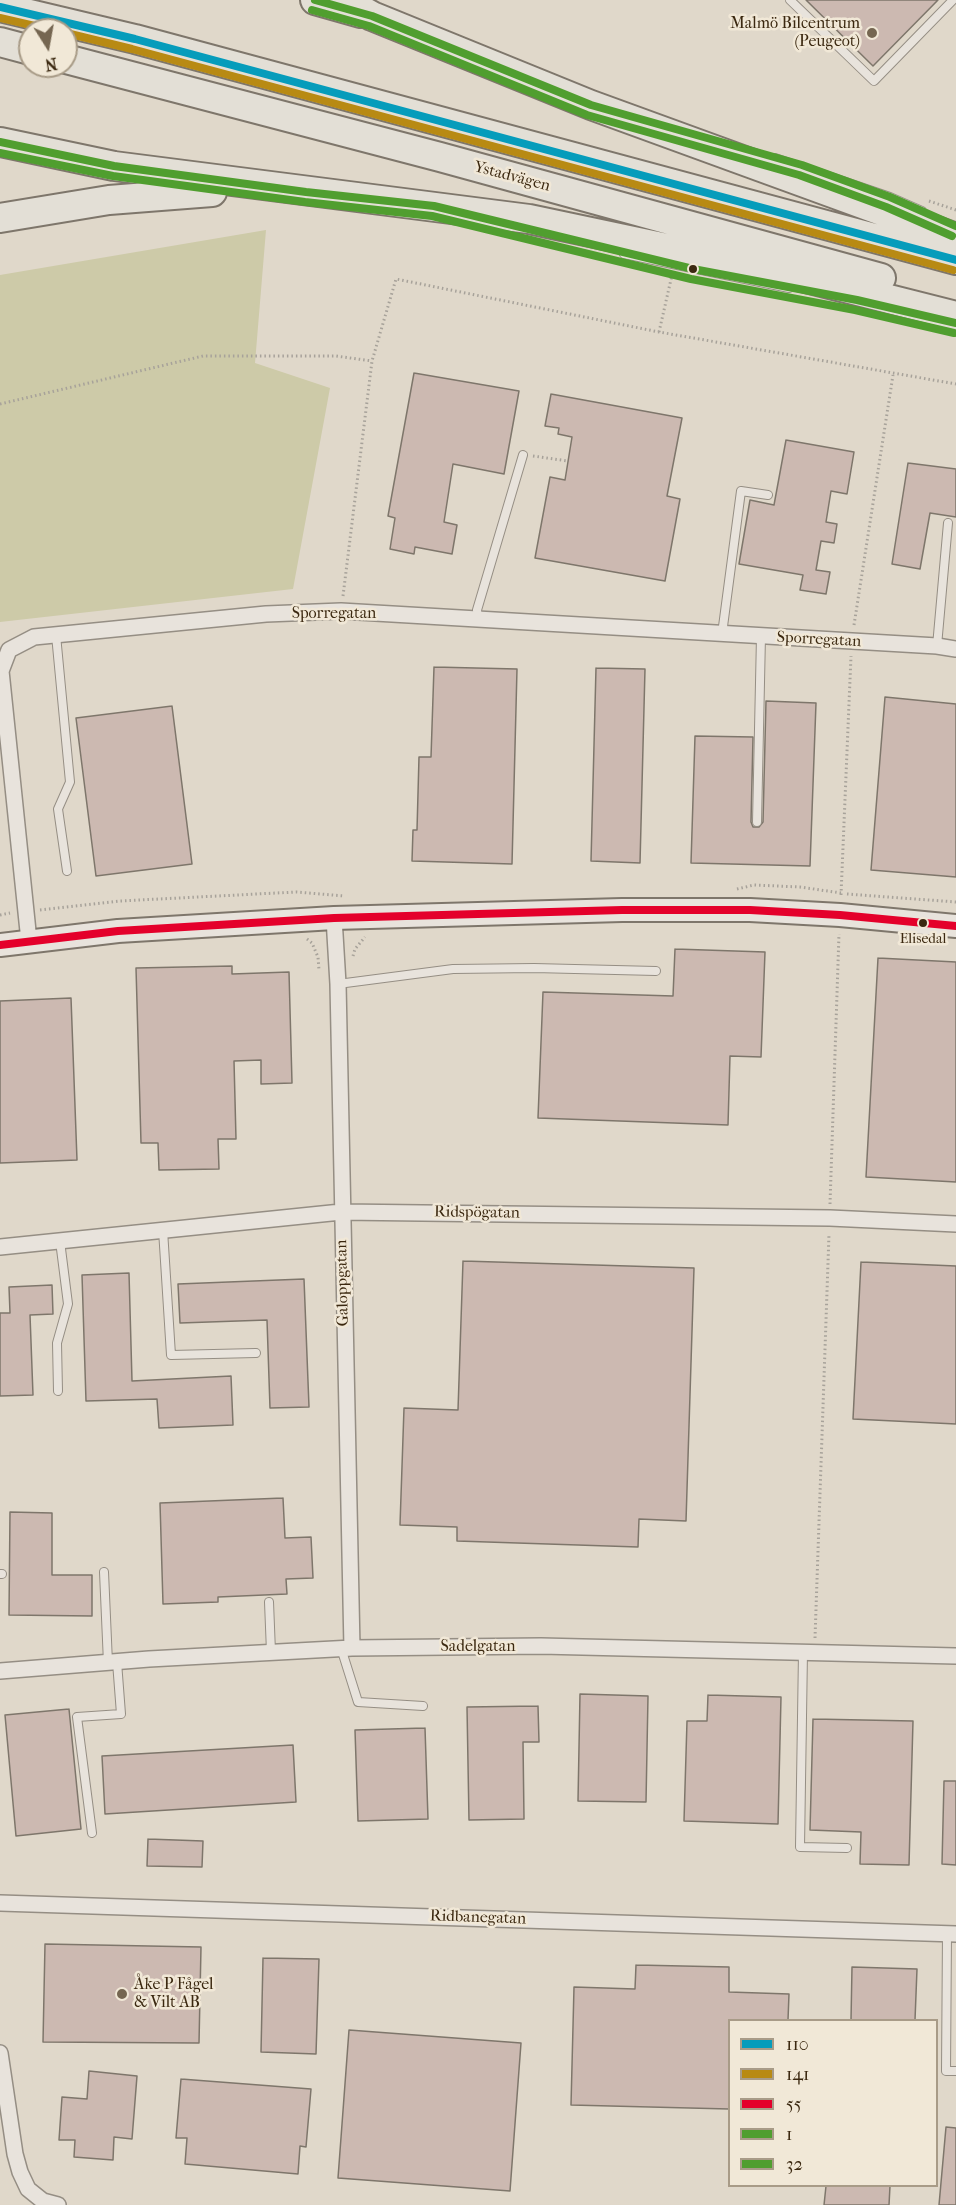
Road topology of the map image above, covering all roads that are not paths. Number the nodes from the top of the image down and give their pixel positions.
1 (315, 0) edge
2 (344, 0) edge
3 (790, 0) edge
4 (953, 0) edge
5 (0, 7) edge
6 (372, 16) junction
7 (0, 42) edge
8 (18, 47) edge
9 (78, 62) edge
10 (591, 105) junction
11 (0, 142) edge
12 (306, 192) junction
13 (434, 206) junction
14 (0, 218) edge
15 (956, 226) edge
16 (956, 238) edge
17 (956, 260) edge
18 (956, 300) edge
19 (956, 316) edge
20 (956, 323) edge
21 (523, 454) road end
22 (768, 495) dead end
23 (948, 523) dead end
24 (478, 619) junction
25 (722, 634) junction
26 (56, 635) junction
27 (761, 636) junction
28 (937, 646) junction
29 (956, 649) edge
30 (757, 822) dead end
31 (67, 871) dead end
32 (334, 918) junction
33 (956, 926) edge
34 (29, 941) junction
35 (0, 945) edge
36 (656, 971) dead end
37 (338, 984) junction
38 (341, 1212) junction
39 (956, 1224) edge
40 (163, 1230) junction
41 (60, 1241) junction
42 (0, 1247) edge
43 (256, 1353) dead end
44 (58, 1391) dead end
45 (104, 1572) dead end
46 (269, 1602) dead end
47 (346, 1648) junction
48 (271, 1652) junction
49 (809, 1652) junction
50 (956, 1656) edge
51 (112, 1662) junction
52 (0, 1671) edge
53 (423, 1706) dead end
54 (92, 1833) dead end
55 (847, 1848) dead end
56 (0, 1903) edge
57 (952, 1934) edge
58 (0, 2054) edge
59 (956, 2071) edge
60 (58, 2205) edge

1 - 6 highway
2 - 6 highway
3 - 4 lane
5 - 17 highway
6 - 10 highway
7 - 8 highway
9 - 18 highway, Ystadvägen
10 - 15 lane
10 - 16 highway
11 - 12 highway
12 - 13 highway
12 - 14 highway
13 - 19 highway
13 - 20 lane
21 - 24 lane
22 - 25 lane
23 - 28 lane
24 - 25 street, Sporregatan
24 - 26 street, Sporregatan
25 - 27 street, Sporregatan
26 - 31 lane
26 - 34 street, Sporregatan
27 - 28 street, Sporregatan
27 - 30 lane
28 - 29 street, Sporregatan
32 - 33 street
32 - 34 street
32 - 37 street, Galoppgatan
34 - 35 street
36 - 37 lane
37 - 38 street, Galoppgatan
38 - 39 street, Ridspögatan
38 - 40 street, Ridspögatan
38 - 47 street, Galoppgatan
40 - 41 street, Ridspögatan
40 - 43 lane
41 - 42 street, Ridspögatan
41 - 44 lane
45 - 51 lane
46 - 48 lane
47 - 48 street, Sadelgatan
47 - 49 street, Sadelgatan
47 - 53 lane
48 - 51 street, Sadelgatan
49 - 50 street, Sadelgatan
49 - 55 lane
51 - 52 street, Sadelgatan
51 - 54 lane
56 - 57 street, Ridbanegatan
57 - 59 lane
58 - 60 street

